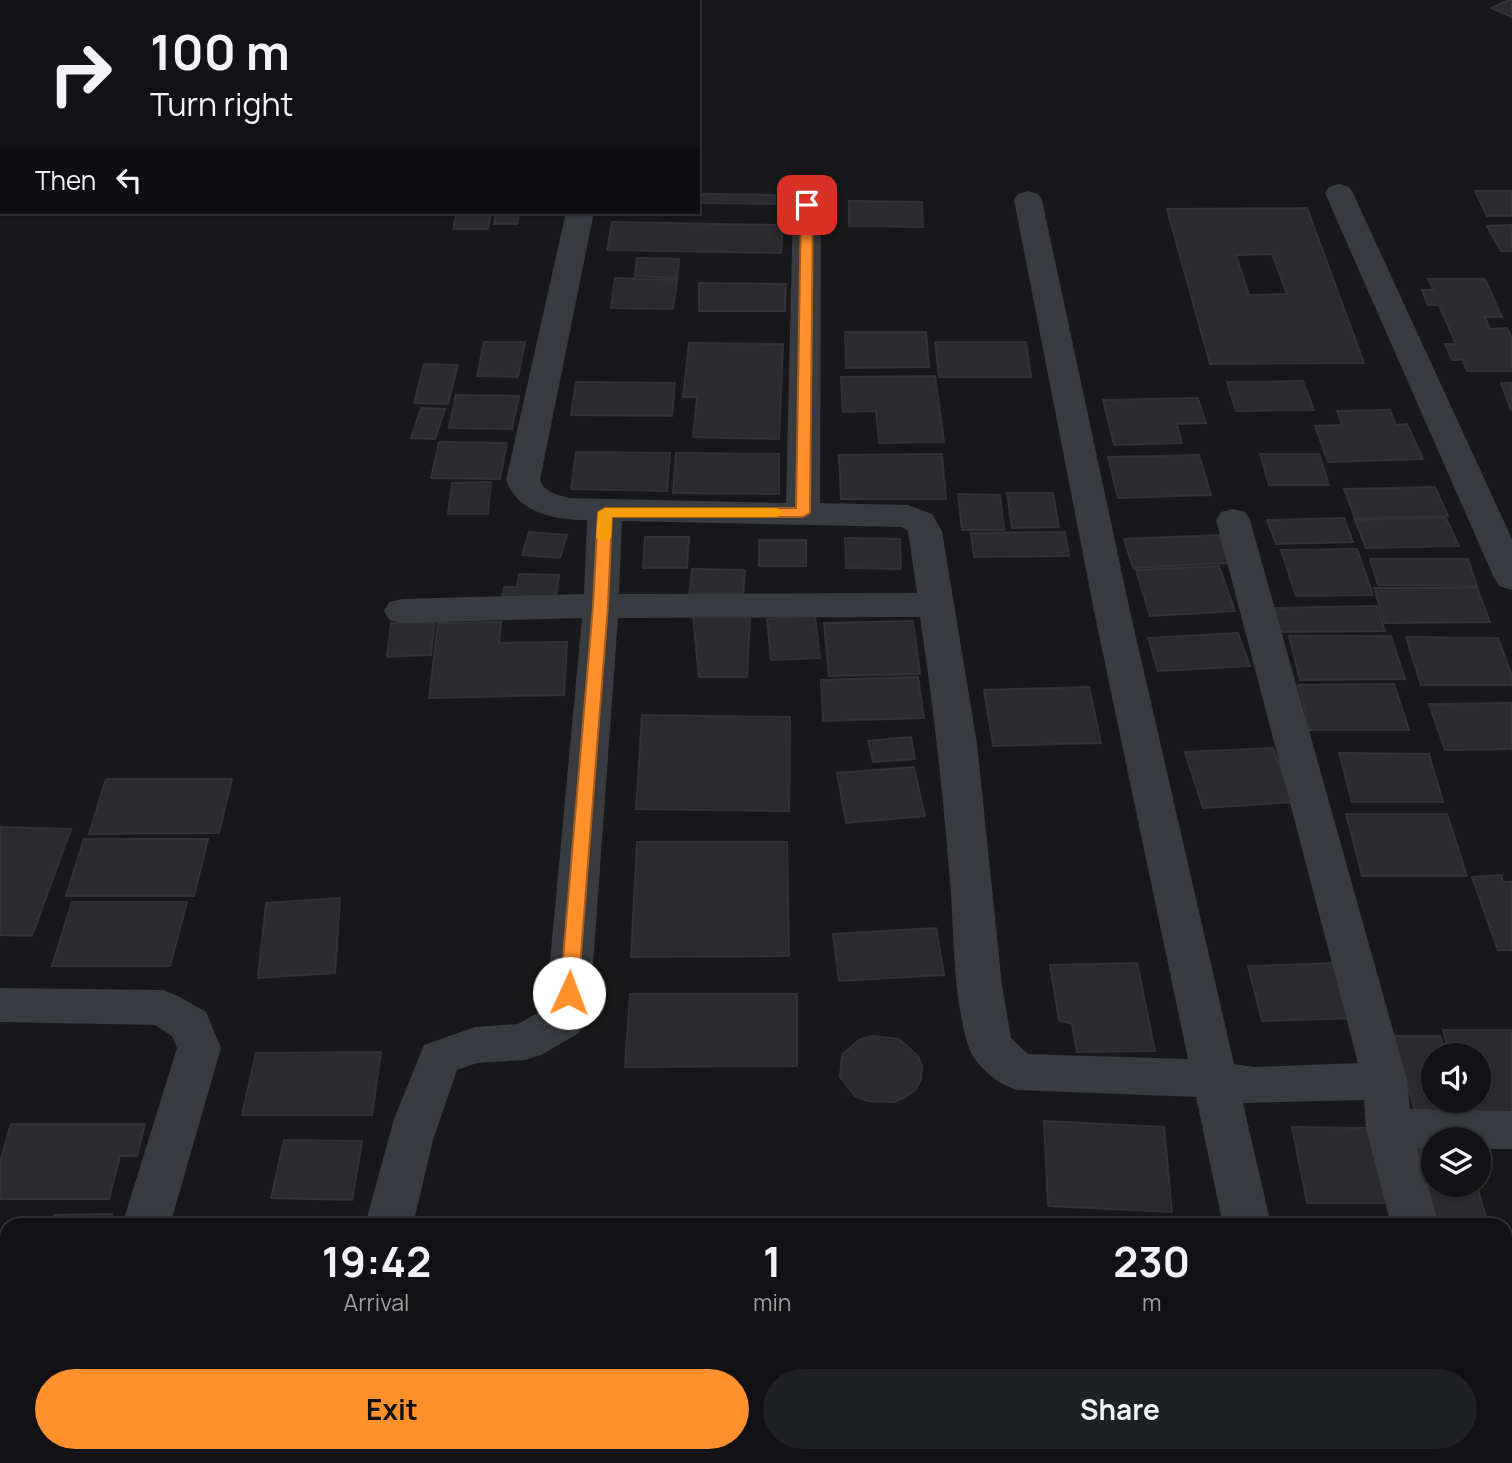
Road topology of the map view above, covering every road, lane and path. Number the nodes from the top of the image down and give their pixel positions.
1 (1339, 193) dead end
2 (1028, 200) dead end
3 (807, 205) dead end
4 (580, 214) edge
5 (605, 512) junction
6 (803, 513) junction
7 (1233, 520) dead end
8 (1512, 578) edge
9 (935, 605) junction
10 (601, 606) junction
11 (402, 611) dead end
12 (0, 1005) edge
13 (1214, 1079) junction
14 (1385, 1080) junction
15 (1389, 1128) junction
16 (1512, 1130) edge
17 (148, 1218) edge
18 (391, 1218) edge
19 (1245, 1218) edge
20 (1413, 1218) edge

1 - 8 street
2 - 13 street
3 - 6 street
4 - 5 street
5 - 6 street
5 - 10 street
6 - 9 street
7 - 14 street
9 - 10 street
9 - 13 street
10 - 11 street
10 - 18 street
12 - 17 street
13 - 14 street
13 - 19 street
14 - 15 street
15 - 16 street
15 - 20 street

